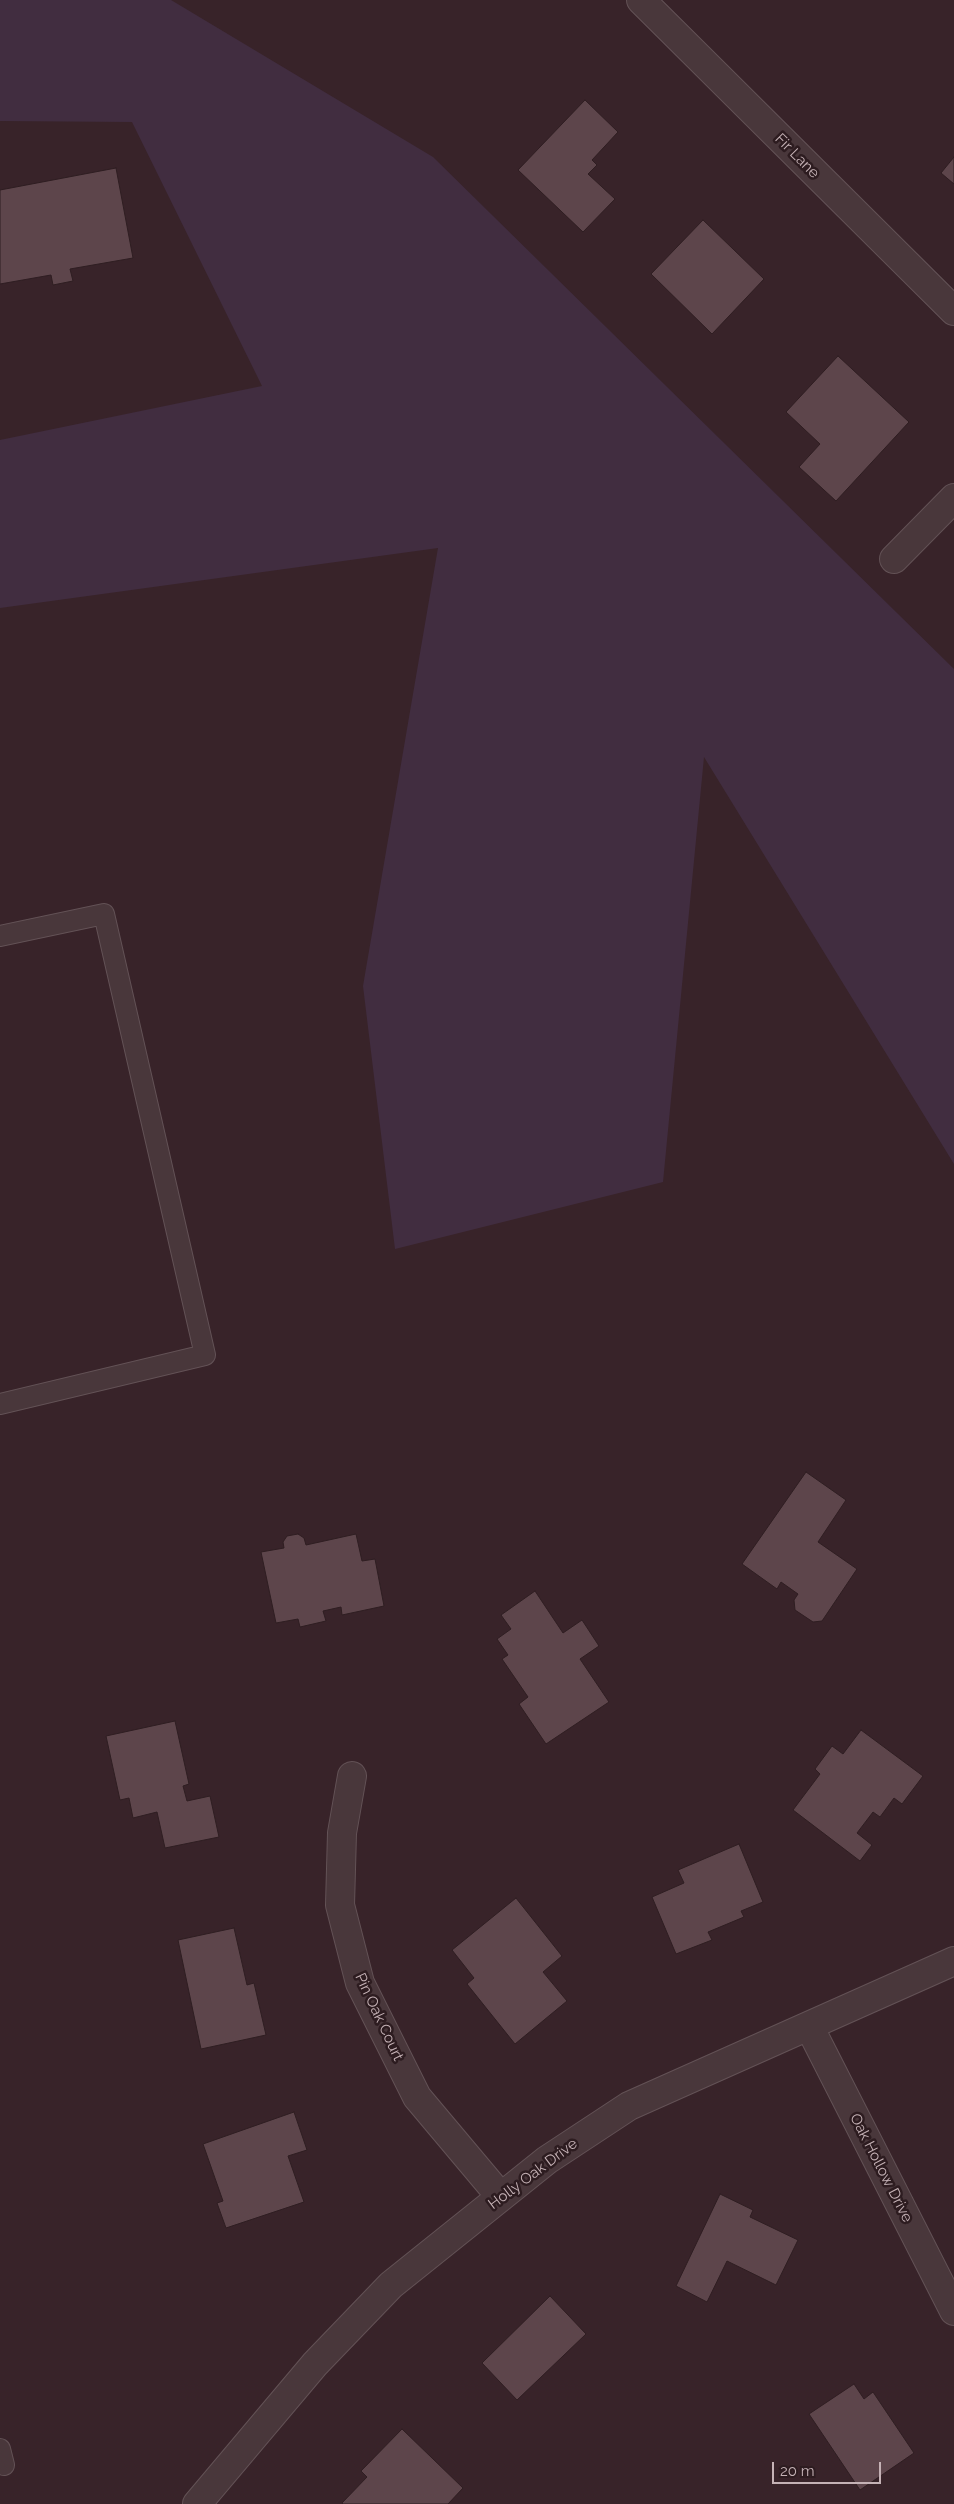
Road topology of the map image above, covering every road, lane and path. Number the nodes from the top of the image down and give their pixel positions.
1 (641, 0) edge
2 (954, 311) edge
3 (954, 498) edge
4 (894, 559) dead end
5 (0, 936) edge
6 (0, 1404) edge
7 (352, 1776) dead end
8 (954, 1961) edge
9 (809, 2026) junction
10 (502, 2197) junction
11 (954, 2311) edge
12 (198, 2504) edge

1 - 2 street, Fir Lane
3 - 4 street
5 - 6 lane
7 - 10 street, Pin Oak Court
8 - 9 street, Holly Oak Drive
9 - 10 street, Holly Oak Drive
9 - 11 street, Oak Hollow Drive
10 - 12 street, Holly Oak Drive

